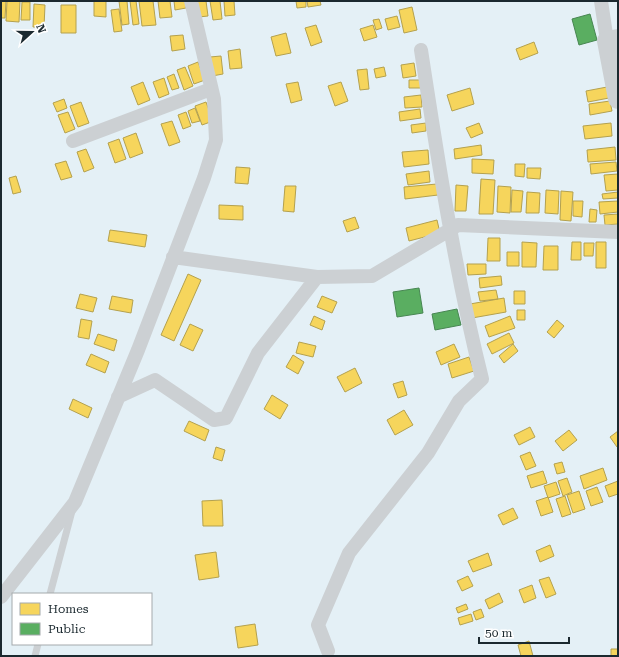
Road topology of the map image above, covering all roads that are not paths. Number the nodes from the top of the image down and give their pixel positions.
1 (192, 1) edge
2 (601, 1) edge
3 (613, 40) edge
4 (421, 50) dead end
5 (211, 88) junction
6 (618, 99) edge
7 (73, 141) dead end
8 (449, 230) junction
9 (618, 232) edge
10 (173, 257) junction
11 (317, 277) junction
12 (118, 397) junction
13 (75, 502) junction
14 (50, 593) edge
15 (1, 597) edge
16 (38, 645) edge
17 (328, 651) dead end
18 (35, 656) edge

1 - 5 street
2 - 3 street
3 - 6 street
4 - 8 street
5 - 7 street
5 - 10 street
8 - 9 street
8 - 11 street
8 - 17 street
10 - 11 street
10 - 12 street
11 - 12 street
12 - 13 street
13 - 14 lane
13 - 15 street
16 - 18 lane

